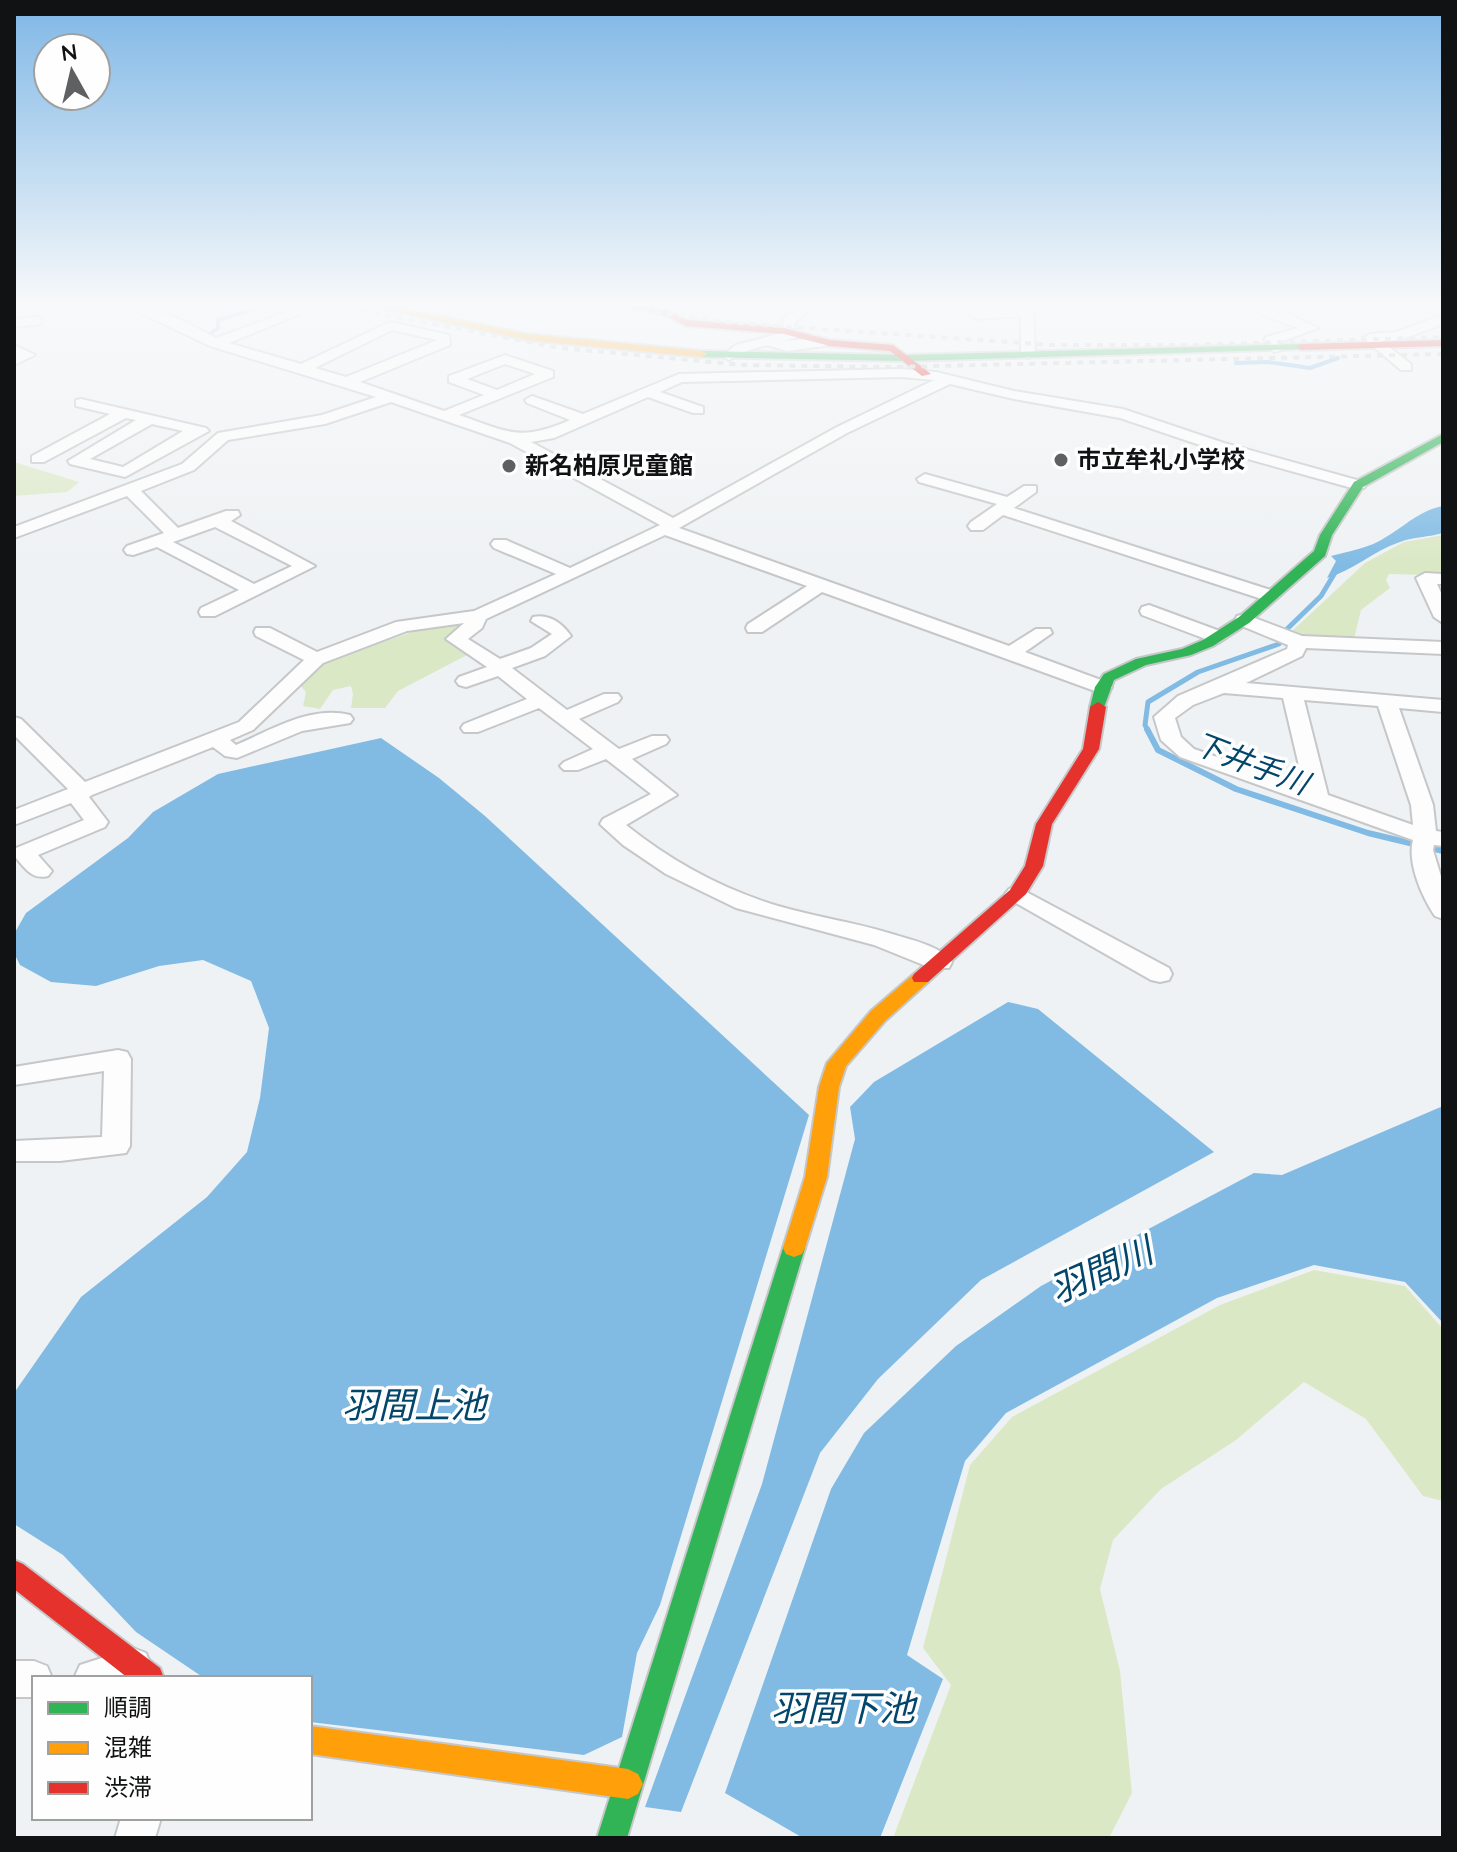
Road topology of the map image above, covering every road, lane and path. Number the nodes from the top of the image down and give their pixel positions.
1 (378, 392) edge
2 (491, 392) edge
3 (504, 392) edge
4 (646, 392) edge
5 (648, 392) edge
6 (920, 392) edge
7 (1015, 392) edge
8 (498, 395) junction
9 (391, 397) junction
10 (532, 400) dead end
11 (81, 403) dead end
12 (698, 410) dead end
13 (124, 413) junction
14 (444, 416) junction
15 (150, 419) junction
16 (584, 420) junction
17 (196, 430) junction
18 (223, 436) junction
19 (515, 440) junction
20 (1441, 440) edge
21 (38, 459) dead end
22 (925, 479) dead end
23 (1358, 485) junction
24 (1030, 489) dead end
25 (131, 490) junction
26 (1005, 506) junction
27 (237, 514) dead end
28 (217, 521) junction
29 (977, 526) dead end
30 (669, 527) junction
31 (14, 533) edge
32 (517, 534) dead end
33 (167, 538) junction
34 (133, 550) dead end
35 (570, 574) junction
36 (1443, 579) edge
37 (819, 586) junction
38 (252, 590) junction
39 (1271, 596) junction
40 (1149, 611) dead end
41 (208, 612) dead end
42 (478, 616) junction
43 (1443, 617) edge
44 (1244, 620) junction
45 (540, 621) dead end
46 (755, 628) dead end
47 (263, 632) dead end
48 (1043, 633) dead end
49 (1218, 637) junction
50 (1289, 637) junction
51 (1443, 648) edge
52 (1011, 653) junction
53 (316, 659) junction
54 (500, 668) junction
55 (466, 681) dead end
56 (1102, 687) junction
57 (1222, 687) junction
58 (1292, 693) junction
59 (611, 698) dead end
60 (541, 700) junction
61 (1386, 701) junction
62 (1443, 706) edge
63 (565, 718) junction
64 (343, 719) dead end
65 (14, 723) edge
66 (471, 728) dead end
67 (215, 738) junction
68 (659, 740) dead end
69 (612, 754) junction
70 (571, 766) dead end
71 (80, 794) junction
72 (1318, 800) junction
73 (14, 818) edge
74 (1429, 842) edge
75 (40, 871) dead end
76 (1017, 894) junction
77 (1441, 904) edge
78 (940, 962) junction
79 (1160, 974) dead end
80 (14, 1076) edge
81 (14, 1151) edge
82 (14, 1573) edge
83 (142, 1672) edge
84 (109, 1676) edge
85 (312, 1740) edge
86 (628, 1784) junction
87 (612, 1838) edge

1 - 9 street
2 - 8 street
3 - 8 street
4 - 16 street
5 - 12 street
6 - 30 street
7 - 23 street
8 - 14 street
9 - 14 street
9 - 18 street
10 - 16 street
11 - 13 street
13 - 15 street
13 - 21 street
14 - 19 street
15 - 17 street
15 - 17 street
16 - 19 street
17 - 18 street
18 - 25 street
19 - 30 street
20 - 23 main road
22 - 26 street
23 - 39 main road
24 - 26 street
25 - 31 street
25 - 33 street
26 - 29 street
26 - 39 street
27 - 28 street
28 - 33 street
28 - 38 street
30 - 35 street
30 - 37 street
32 - 35 street
33 - 34 street
33 - 38 street
35 - 42 street
36 - 43 street
37 - 46 street
37 - 52 street
38 - 41 street
39 - 44 main road
40 - 49 street
42 - 53 street
42 - 54 street
44 - 49 main road
44 - 50 street
45 - 54 street
47 - 53 street
48 - 52 street
49 - 56 main road
50 - 51 street
50 - 57 street
52 - 56 street
53 - 67 street
54 - 55 street
54 - 60 street
56 - 76 main road
57 - 58 street
57 - 72 street
58 - 61 street
58 - 72 street
59 - 63 street
60 - 63 street
60 - 66 street
61 - 62 street
61 - 74 street
63 - 69 street
64 - 67 street
65 - 71 street
67 - 71 street
68 - 69 street
69 - 70 street
69 - 78 street
71 - 73 street
71 - 75 street
72 - 74 street
74 - 77 street
76 - 78 main road
76 - 79 street
78 - 86 main road
80 - 81 street
82 - 83 main road
83 - 84 street
85 - 86 main road
86 - 87 main road

